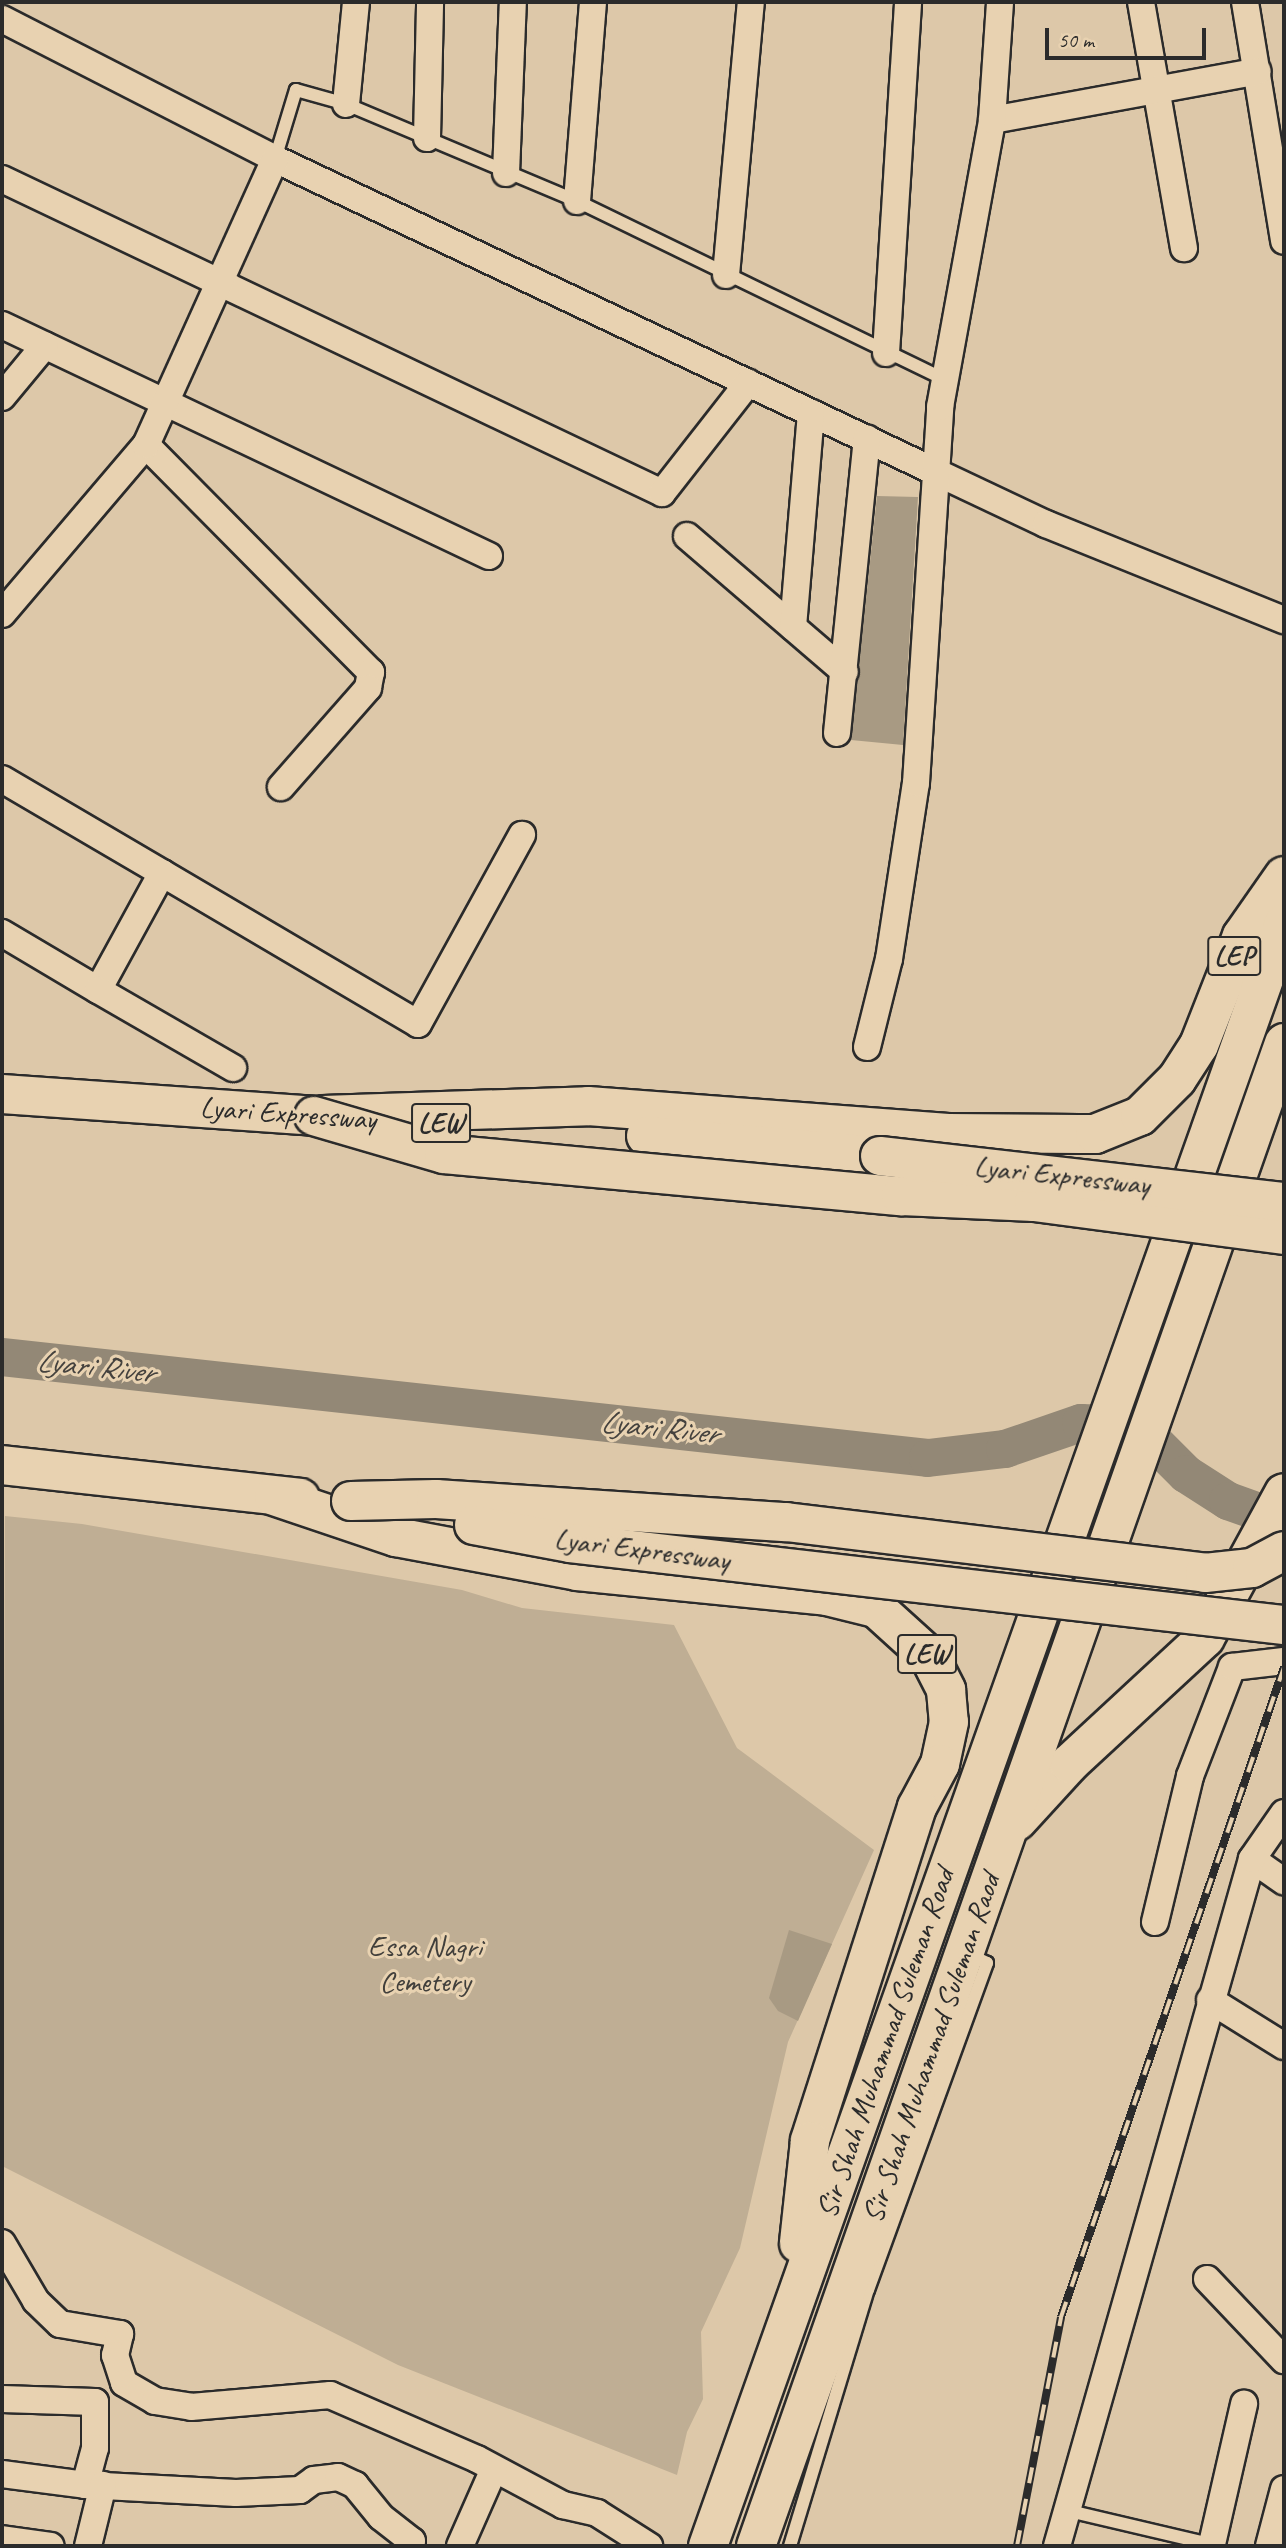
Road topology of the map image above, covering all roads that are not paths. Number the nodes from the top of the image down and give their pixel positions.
1 (356, 2) edge
2 (430, 2) edge
3 (513, 2) edge
4 (593, 2) edge
5 (751, 2) edge
6 (908, 2) edge
7 (1000, 2) edge
8 (1141, 2) edge
9 (1245, 2) edge
10 (2, 19) edge
11 (1258, 71) junction
12 (1156, 91) junction
13 (346, 104) junction
14 (992, 120) junction
15 (427, 138) junction
16 (275, 159) junction
17 (506, 173) junction
18 (2, 180) edge
19 (577, 201) junction
20 (1284, 242) edge
21 (1184, 248) dead end
22 (726, 275) junction
23 (220, 282) junction
24 (2, 325) edge
25 (45, 345) junction
26 (886, 353) junction
27 (948, 381) junction
28 (748, 383) junction
29 (2, 397) edge
30 (165, 402) junction
31 (811, 413) junction
32 (867, 439) junction
33 (146, 445) junction
34 (936, 472) junction
35 (687, 536) dead end
36 (489, 556) dead end
37 (2, 614) edge
38 (1284, 621) edge
39 (793, 627) junction
40 (845, 672) junction
41 (837, 733) dead end
42 (2, 779) edge
43 (281, 787) dead end
44 (522, 835) dead end
45 (163, 873) junction
46 (1284, 876) edge
47 (1284, 922) edge
48 (2, 933) edge
49 (98, 990) junction
50 (1284, 1042) edge
51 (1199, 1045) joint
52 (867, 1046) dead end
53 (233, 1068) dead end
54 (2, 1094) edge
55 (314, 1116) junction
56 (1284, 1202) edge
57 (1284, 1235) edge
58 (2, 1465) edge
59 (1284, 1493) edge
60 (274, 1496) junction
61 (351, 1501) junction
62 (1274, 1544) edge
63 (1284, 1625) edge
64 (1284, 1661) edge
65 (1284, 1813) edge
66 (1006, 1833) junction
67 (1252, 1859) junction
68 (1284, 1881) edge
69 (1155, 1922) dead end
70 (964, 1952) junction
71 (1210, 2000) junction
72 (1284, 2046) edge
73 (2, 2243) edge
74 (1207, 2279) dead end
75 (792, 2308) junction
76 (1284, 2360) edge
77 (2, 2399) edge
78 (1244, 2404) dead end
79 (494, 2469) junction
80 (2, 2474) edge
81 (94, 2485) junction
82 (1284, 2489) edge
83 (1064, 2510) junction
84 (2, 2539) edge
85 (1217, 2545) edge
86 (51, 2546) edge
87 (88, 2546) edge
88 (410, 2546) edge
89 (460, 2546) edge
90 (649, 2546) edge
91 (708, 2546) edge
92 (756, 2546) edge
93 (790, 2546) edge
94 (1057, 2546) edge
95 (1269, 2546) edge

1 - 13 street
2 - 15 street
3 - 17 street
4 - 19 street
5 - 22 street
6 - 26 street
7 - 14 street
8 - 12 street
9 - 11 street
10 - 16 street
11 - 12 street
11 - 20 street
12 - 14 street
12 - 21 street
13 - 15 lane
13 - 16 lane
14 - 27 street
15 - 17 lane
16 - 23 street
16 - 28 street
17 - 19 lane
18 - 23 street
19 - 22 lane
22 - 26 lane
23 - 28 street
23 - 30 street
24 - 25 street
25 - 29 street
25 - 30 street
26 - 27 lane
27 - 34 street
28 - 31 street
30 - 33 street
30 - 36 street
31 - 32 street
31 - 39 street
32 - 34 street
32 - 40 street
33 - 37 street
33 - 43 street
34 - 38 street
34 - 52 street
35 - 39 street
39 - 40 street
40 - 41 street
42 - 45 street
44 - 45 street
45 - 49 street
46 - 51 highway, LEP
47 - 75 highway, Sir Shah Muhammad Suleman Road
48 - 49 street
49 - 53 street
50 - 66 highway, Sir Shah Muhammad Suleman Raod
51 - 55 highway, LEW
54 - 55 highway, Lyari Expressway / LEW
55 - 56 highway, Lyari Expressway / LEW, bridge
55 - 57 highway, LEW, bridge
58 - 60 highway, Lyari Expressway / LEW
59 - 62 highway
60 - 61 highway, Lyari Expressway / LEW
60 - 75 highway, LEW
61 - 62 highway, LEW, bridge
61 - 63 highway, Lyari Expressway / LEW, bridge
62 - 66 highway
64 - 69 street
65 - 67 street
66 - 70 highway, Sir Shah Muhammad Suleman Raod
67 - 68 street
67 - 71 street
70 - 92 highway, Sir Shah Muhammad Suleman Raod
70 - 93 lane
71 - 72 street
71 - 83 street
73 - 79 street
74 - 76 street
75 - 91 highway, Sir Shah Muhammad Suleman Road
77 - 81 street
78 - 85 street
79 - 89 street
79 - 90 street
80 - 81 street
81 - 87 street
81 - 88 street
82 - 95 street
83 - 85 lane
83 - 94 street
84 - 86 street

